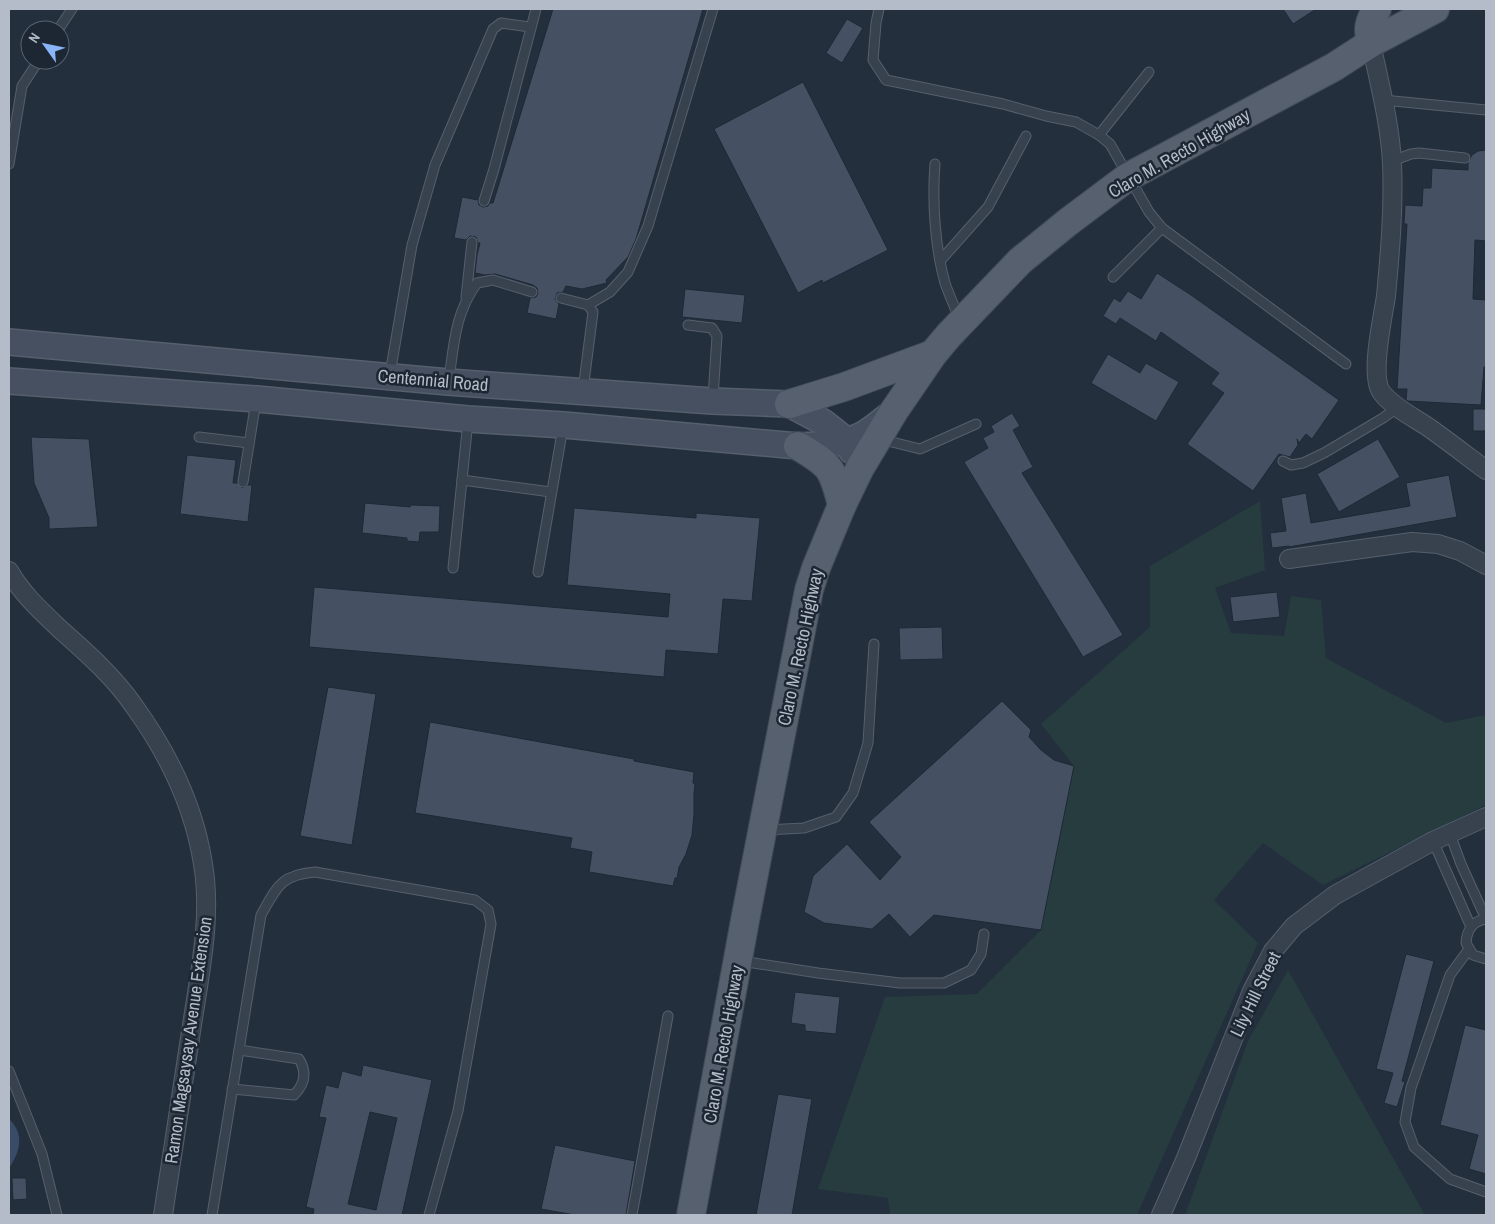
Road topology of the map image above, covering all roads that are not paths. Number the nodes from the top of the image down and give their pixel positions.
1 (72, 9) edge
2 (536, 9) edge
3 (713, 9) edge
4 (879, 9) edge
5 (1377, 9) edge
6 (1435, 9) edge
7 (65, 20) edge
8 (530, 27) junction
9 (1371, 43) junction
10 (32, 70) edge
11 (1149, 72) dead end
12 (1383, 100) junction
13 (1486, 110) edge
14 (1099, 135) junction
15 (1026, 136) dead end
16 (1465, 158) dead end
17 (1392, 161) junction
18 (9, 164) edge
19 (935, 164) dead end
20 (1128, 178) junction
21 (484, 201) dead end
22 (1162, 228) junction
23 (472, 242) dead end
24 (940, 261) junction
25 (1113, 277) dead end
26 (532, 292) dead end
27 (466, 298) junction
28 (561, 298) dead end
29 (588, 305) junction
30 (960, 322) junction
31 (688, 325) dead end
32 (9, 342) edge
33 (933, 354) junction
34 (1346, 364) dead end
35 (390, 377) junction
36 (9, 381) edge
37 (448, 382) junction
38 (583, 392) junction
39 (257, 399) junction
40 (712, 401) junction
41 (789, 404) junction
42 (1398, 407) junction
43 (894, 411) junction
44 (468, 419) junction
45 (976, 424) dead end
46 (564, 425) junction
47 (199, 437) dead end
48 (877, 438) junction
49 (847, 441) junction
50 (249, 443) junction
51 (798, 446) junction
52 (1282, 461) dead end
53 (860, 468) junction
54 (1486, 470) edge
55 (462, 480) junction
56 (243, 482) dead end
57 (551, 492) junction
58 (842, 505) junction
59 (1290, 559) dead end
60 (1486, 565) edge
61 (453, 568) dead end
62 (9, 571) edge
63 (538, 572) dead end
64 (874, 644) dead end
65 (1486, 817) edge
66 (763, 830) junction
67 (1450, 834) junction
68 (1433, 842) junction
69 (1486, 919) edge
70 (1471, 927) junction
71 (984, 934) dead end
72 (1469, 949) junction
73 (1486, 959) edge
74 (738, 960) junction
75 (668, 1016) dead end
76 (239, 1050) junction
77 (9, 1070) edge
78 (232, 1088) junction
79 (1486, 1192) edge
80 (57, 1215) edge
81 (163, 1215) edge
82 (212, 1215) edge
83 (430, 1215) edge
84 (632, 1215) edge
85 (691, 1215) edge
86 (1162, 1215) edge

1 - 7 lane
2 - 8 lane
3 - 29 lane
4 - 14 lane
5 - 9 main road
6 - 9 main road, Claro M. Recto Highway
8 - 21 lane
8 - 35 lane
9 - 12 street
9 - 20 main road, Claro M. Recto Highway
10 - 18 lane
11 - 14 lane
12 - 13 lane
12 - 17 street
14 - 20 lane
15 - 24 lane
16 - 17 lane
17 - 42 street
19 - 24 lane
20 - 22 lane
20 - 30 main road, Claro M. Recto Highway
22 - 25 lane
22 - 34 lane
23 - 27 lane
24 - 30 lane
26 - 27 lane
27 - 37 lane
28 - 29 lane
29 - 38 lane
30 - 33 main road, Claro M. Recto Highway
31 - 40 lane
32 - 35 street, Centennial Road
33 - 41 main road
33 - 43 main road, Claro M. Recto Highway
35 - 37 street, Centennial Road
36 - 39 street, Centennial Road
37 - 38 street, Centennial Road
38 - 40 street, Centennial Road
39 - 44 street, Centennial Road
39 - 50 lane
40 - 41 street, Centennial Road
41 - 49 street, Centennial Road
42 - 52 lane
42 - 54 street
43 - 48 main road, Claro M. Recto Highway
43 - 49 street, Centennial Road
44 - 46 street, Centennial Road
44 - 55 lane
45 - 48 lane
46 - 51 street, Centennial Road
46 - 57 lane
47 - 50 lane
48 - 53 main road, Claro M. Recto Highway
49 - 51 street, Centennial Road
49 - 53 street, Centennial Road
50 - 56 lane
51 - 58 main road
53 - 58 main road, Claro M. Recto Highway
55 - 57 lane
55 - 61 lane
57 - 63 lane
58 - 66 main road, Claro M. Recto Highway
59 - 60 street
62 - 81 street, Ramon Magsaysay Avenue Extension
64 - 66 lane
65 - 67 street, Lily Hill Street
66 - 74 main road, Claro M. Recto Highway
67 - 68 street, Lily Hill Street
67 - 69 lane
68 - 70 lane
68 - 86 street, Lily Hill Street
69 - 70 lane
70 - 72 lane
71 - 74 lane
72 - 73 lane
72 - 79 lane
74 - 85 main road, Claro M. Recto Highway
75 - 84 lane
76 - 78 lane
76 - 78 lane
76 - 83 lane
77 - 80 lane
78 - 82 lane

